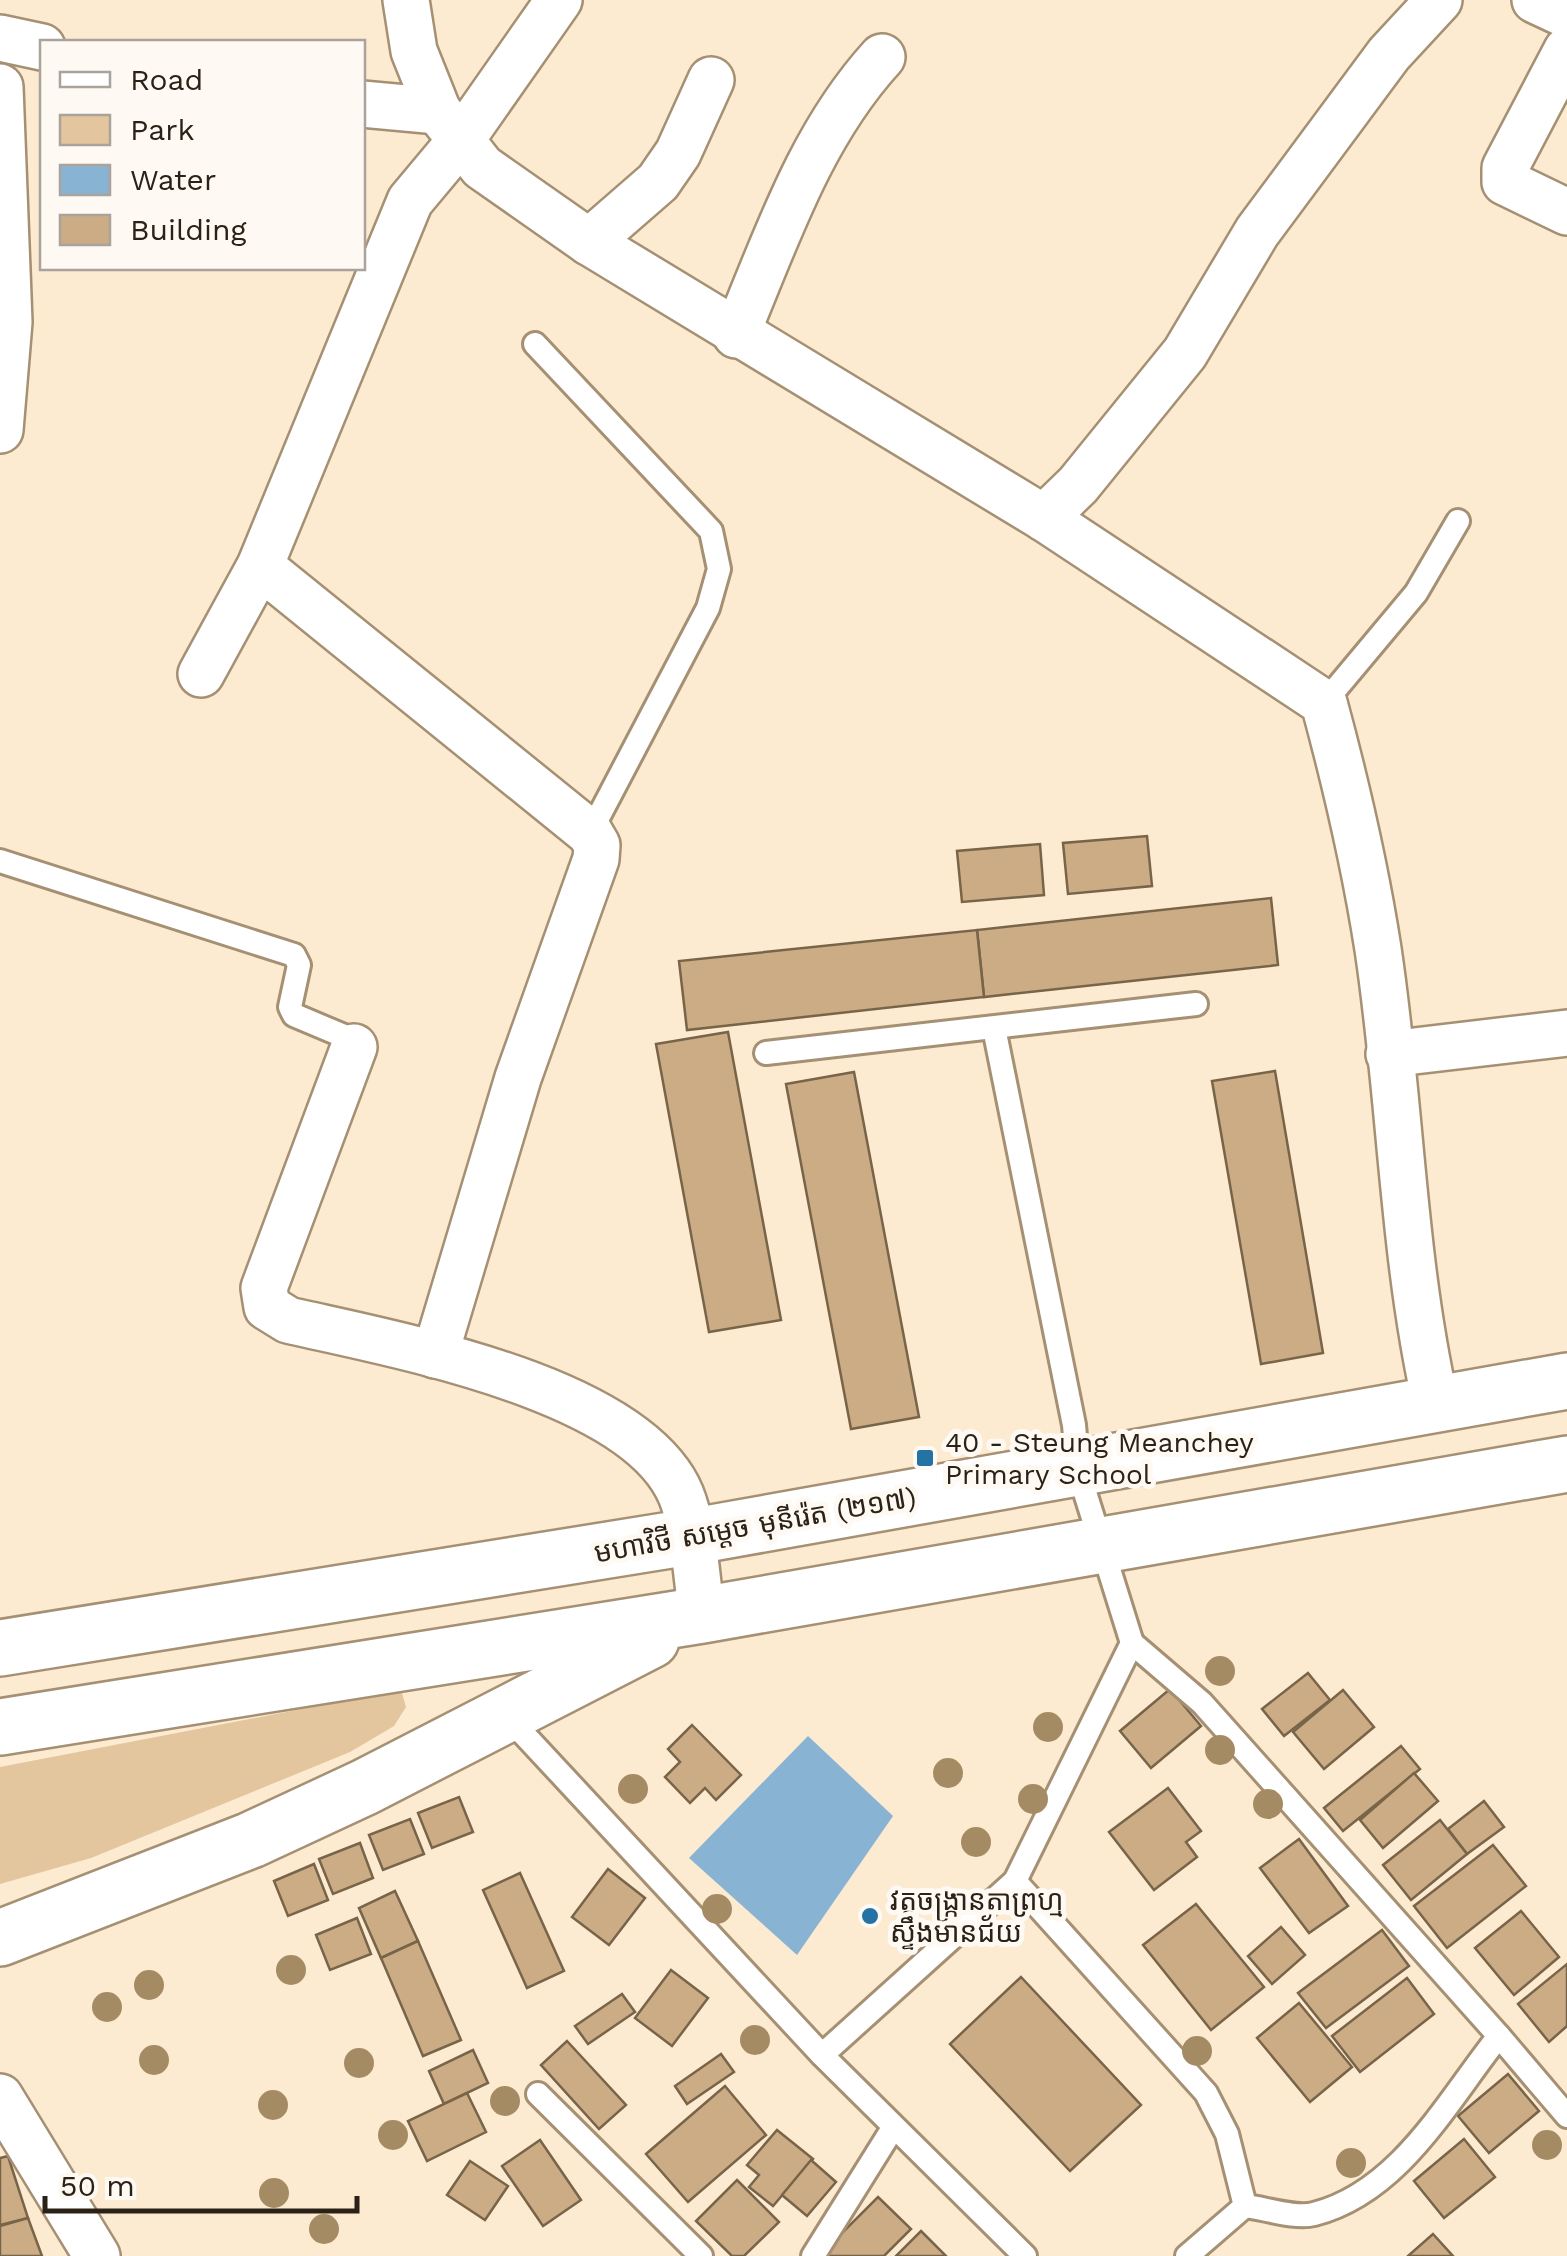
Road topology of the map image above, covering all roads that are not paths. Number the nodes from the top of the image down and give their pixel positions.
1 (406, 0) edge
2 (559, 0) edge
3 (1439, 0) edge
4 (1535, 0) edge
5 (1567, 15) edge
6 (0, 38) edge
7 (40, 47) edge
8 (1567, 50) edge
9 (882, 57) dead end
10 (711, 80) dead end
11 (0, 87) edge
12 (365, 105) edge
13 (450, 126) junction
14 (1567, 212) edge
15 (589, 242) junction
16 (736, 335) junction
17 (535, 344) dead end
18 (0, 430) edge
19 (1044, 518) junction
20 (1458, 521) dead end
21 (260, 566) junction
22 (200, 674) dead end
23 (1324, 702) junction
24 (590, 832) junction
25 (0, 862) edge
26 (1196, 1004) dead end
27 (994, 1028) junction
28 (1567, 1033) edge
29 (354, 1047) joint
30 (766, 1053) dead end
31 (1389, 1054) junction
32 (435, 1355) junction
33 (1567, 1381) edge
34 (1436, 1405) junction
35 (1567, 1464) edge
36 (1078, 1470) junction
37 (689, 1537) junction
38 (1100, 1547) junction
39 (702, 1615) junction
40 (1132, 1643) junction
41 (0, 1648) edge
42 (504, 1714) junction
43 (0, 1727) edge
44 (1015, 1881) junction
45 (0, 1938) edge
46 (1500, 2036) junction
47 (822, 2055) junction
48 (538, 2094) dead end
49 (0, 2096) edge
50 (1567, 2116) edge
51 (893, 2128) junction
52 (1245, 2206) junction
53 (97, 2256) edge
54 (701, 2256) edge
55 (813, 2256) edge
56 (1025, 2256) edge
57 (1187, 2256) edge

1 - 13 street
2 - 13 street
3 - 19 street
4 - 5 street
6 - 7 street
8 - 14 street
9 - 16 street
10 - 15 street
11 - 18 street
12 - 13 street
13 - 15 street
13 - 21 street
15 - 16 street
16 - 19 street
17 - 24 lane
19 - 23 street
20 - 23 lane
21 - 22 street
21 - 24 street
23 - 31 street
24 - 32 street
25 - 29 lane
26 - 27 lane
27 - 30 lane
27 - 36 lane
28 - 31 street
29 - 32 street
31 - 34 street
32 - 37 street
33 - 34 main road, មហាវិថី សម្តេច មុនីរ៉េត (២១៧)
34 - 36 main road, មហាវិថី សម្តេច មុនីរ៉េត (២១៧)
35 - 38 main road
36 - 37 main road, មហាវិថី សម្តេច មុនីរ៉េត (២១៧)
36 - 38 lane
37 - 39 street
37 - 41 main road, មហាវិថី សម្តេច មុនីរ៉េត (២១៧)
38 - 39 main road
38 - 40 lane
39 - 42 main road
39 - 43 main road
40 - 44 lane
40 - 46 lane
42 - 45 main road
42 - 47 lane
44 - 47 lane
44 - 52 lane
46 - 50 lane
46 - 52 lane
47 - 51 lane
48 - 54 lane
49 - 53 street
51 - 55 lane
51 - 56 lane
52 - 57 lane

